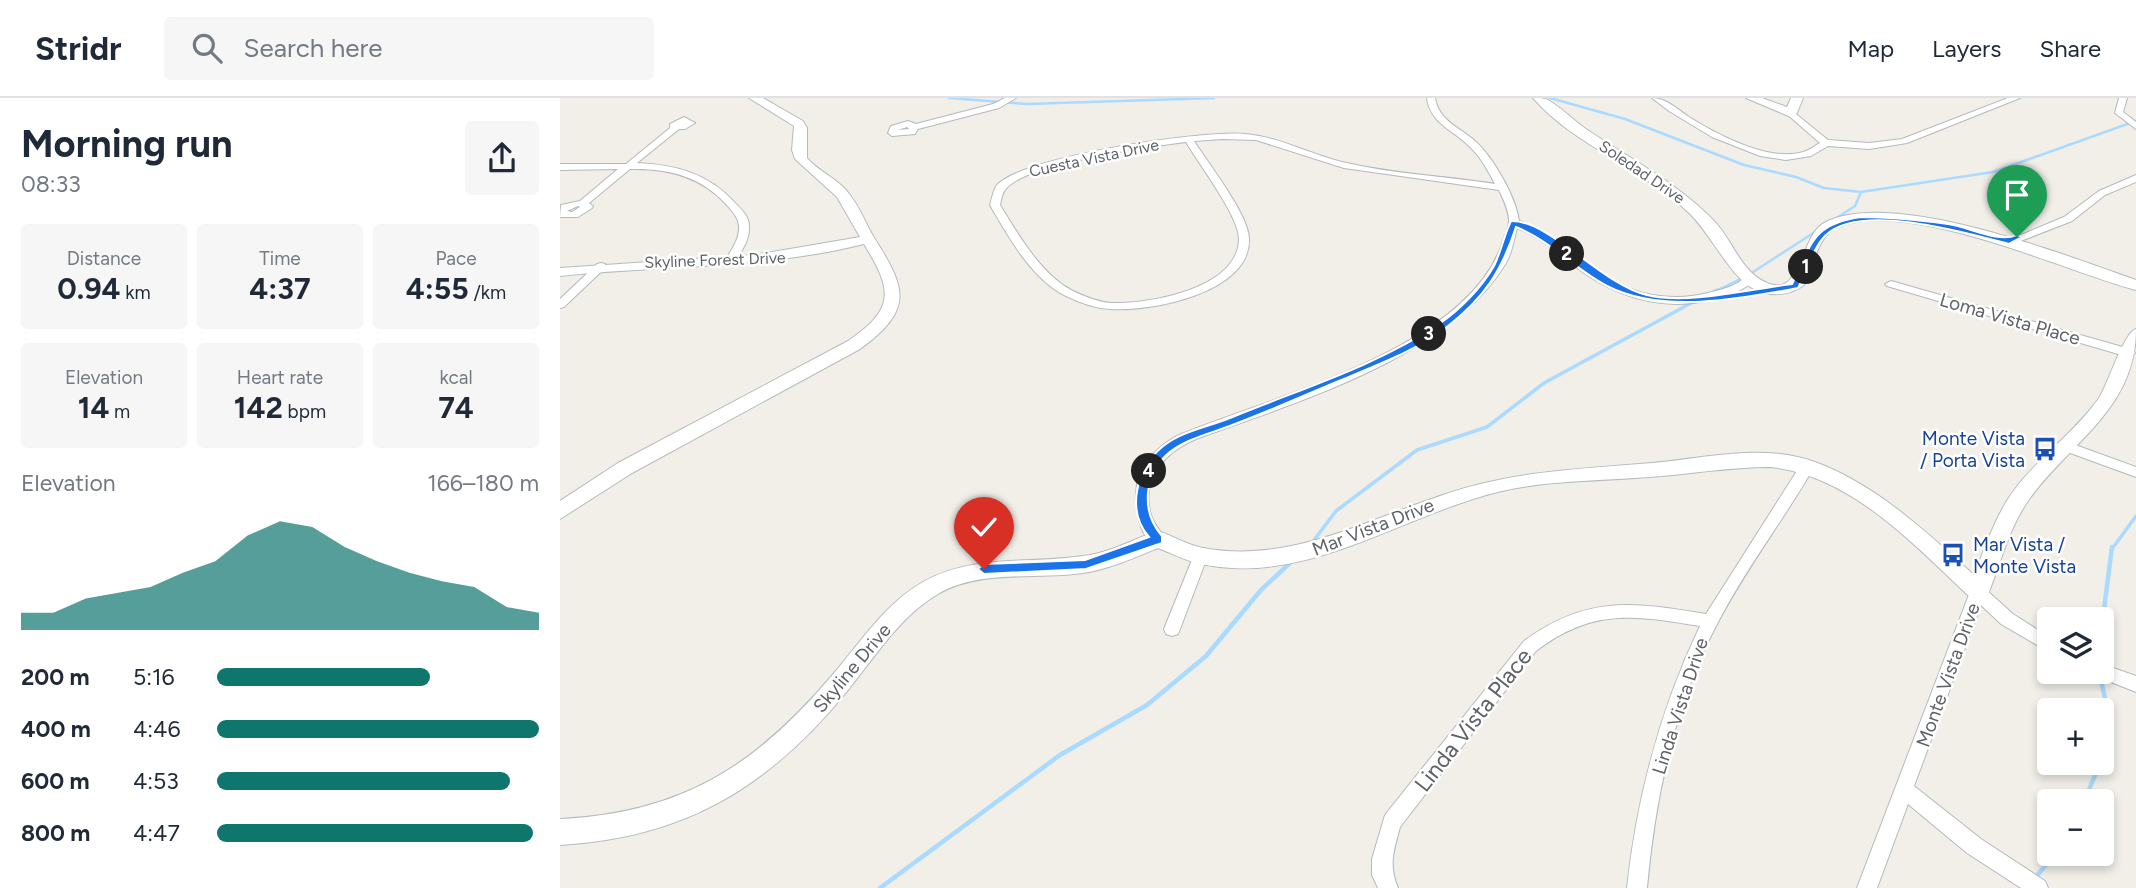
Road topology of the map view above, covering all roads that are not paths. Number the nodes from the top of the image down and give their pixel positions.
1 (755, 98) edge
2 (1012, 98) edge
3 (1431, 98) edge
4 (1539, 98) edge
5 (1656, 98) edge
6 (1752, 98) edge
7 (1797, 98) edge
8 (2016, 98) edge
9 (2123, 98) edge
10 (1791, 113) junction
11 (2136, 126) edge
12 (676, 127) dead end
13 (915, 127) dead end
14 (1188, 138) junction
15 (1826, 143) junction
16 (560, 167) edge
17 (629, 167) junction
18 (2136, 178) edge
19 (1502, 188) junction
20 (583, 203) dead end
21 (1514, 223) junction
22 (868, 239) junction
23 (2009, 242) junction
24 (730, 261) junction
25 (601, 266) junction
26 (560, 272) edge
27 (1750, 278) junction
28 (1891, 284) dead end
29 (2136, 285) edge
30 (1771, 288) junction
31 (1727, 292) junction
32 (560, 305) edge
33 (2136, 334) edge
34 (2129, 353) junction
35 (2067, 447) junction
36 (1807, 467) junction
37 (2136, 472) edge
38 (560, 511) edge
39 (1158, 539) junction
40 (1201, 555) junction
41 (1978, 592) junction
42 (1710, 621) junction
43 (1172, 629) dead end
44 (2037, 638) edge
45 (2114, 676) edge
46 (2136, 684) edge
47 (1906, 791) junction
48 (560, 832) edge
49 (1388, 888) edge
50 (1637, 888) edge
51 (1867, 888) edge
52 (2038, 888) edge

1 - 22 street
2 - 13 street
3 - 19 street
4 - 27 street, Soledad Drive
5 - 15 street
6 - 10 street
7 - 10 street
8 - 15 street
9 - 11 street
10 - 15 street
12 - 17 street
14 - 14 street, Cuesta Vista Drive
14 - 19 street, Cuesta Vista Drive
16 - 17 street
17 - 20 street
17 - 24 street
18 - 23 street
19 - 21 street
21 - 31 street
21 - 39 street
22 - 24 street, Skyline Forest Drive
22 - 38 street
23 - 29 street
23 - 30 street
24 - 25 street, Skyline Forest Drive
25 - 26 street, Skyline Forest Drive
25 - 32 street
27 - 30 street, Soledad Drive
27 - 31 street
28 - 34 street, Loma Vista Place
30 - 31 street
33 - 34 street, Monte Vista Drive
34 - 35 street, Monte Vista Drive
35 - 37 street
35 - 41 street, Monte Vista Drive
36 - 40 street, Mar Vista Drive
36 - 41 street, Mar Vista Drive
36 - 42 street, Linda Vista Drive
39 - 40 street, Mar Vista Drive
39 - 48 street, Skyline Drive
40 - 43 street
41 - 44 street, Mar Vista Drive
41 - 47 street, Monte Vista Drive
42 - 49 street, Linda Vista Place
42 - 50 street, Linda Vista Drive
45 - 46 street
47 - 51 street, Monte Vista Drive
47 - 52 street

